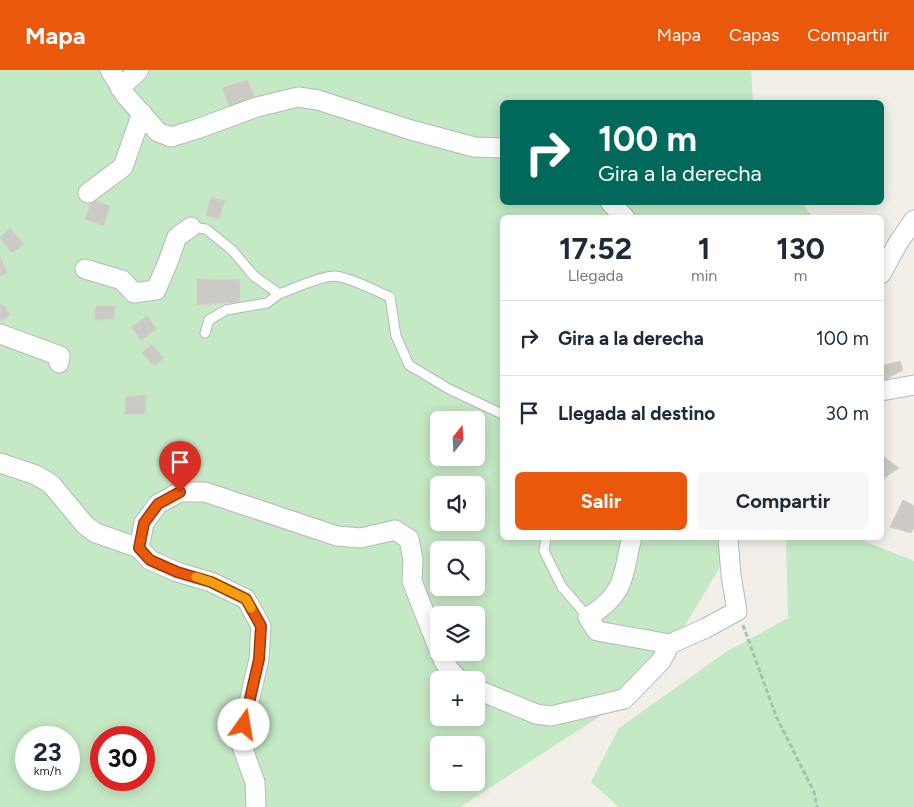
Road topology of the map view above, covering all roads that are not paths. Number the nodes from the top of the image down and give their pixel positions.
1 (110, 70) edge
2 (139, 70) edge
3 (120, 88) junction
4 (142, 113) junction
5 (500, 148) edge
6 (88, 193) dead end
7 (613, 205) edge
8 (622, 215) edge
9 (914, 220) edge
10 (192, 227) joint
11 (85, 269) dead end
12 (884, 269) edge
13 (279, 294) junction
14 (205, 332) dead end
15 (0, 334) edge
16 (59, 363) dead end
17 (914, 385) edge
18 (884, 390) edge
19 (500, 413) edge
20 (0, 463) edge
21 (546, 540) edge
22 (631, 540) edge
23 (728, 540) edge
24 (139, 548) junction
25 (588, 617) junction
26 (430, 628) edge
27 (670, 644) junction
28 (485, 693) edge
29 (256, 807) edge

1 - 3 street
2 - 3 street
3 - 4 street
4 - 5 street
4 - 6 street
7 - 8 street
9 - 12 street
10 - 11 street
10 - 13 lane
13 - 14 lane
13 - 19 lane
15 - 16 street
17 - 18 street
20 - 24 street
21 - 25 lane
22 - 25 street
23 - 27 street
24 - 26 street
24 - 29 street
25 - 27 street
27 - 28 street

